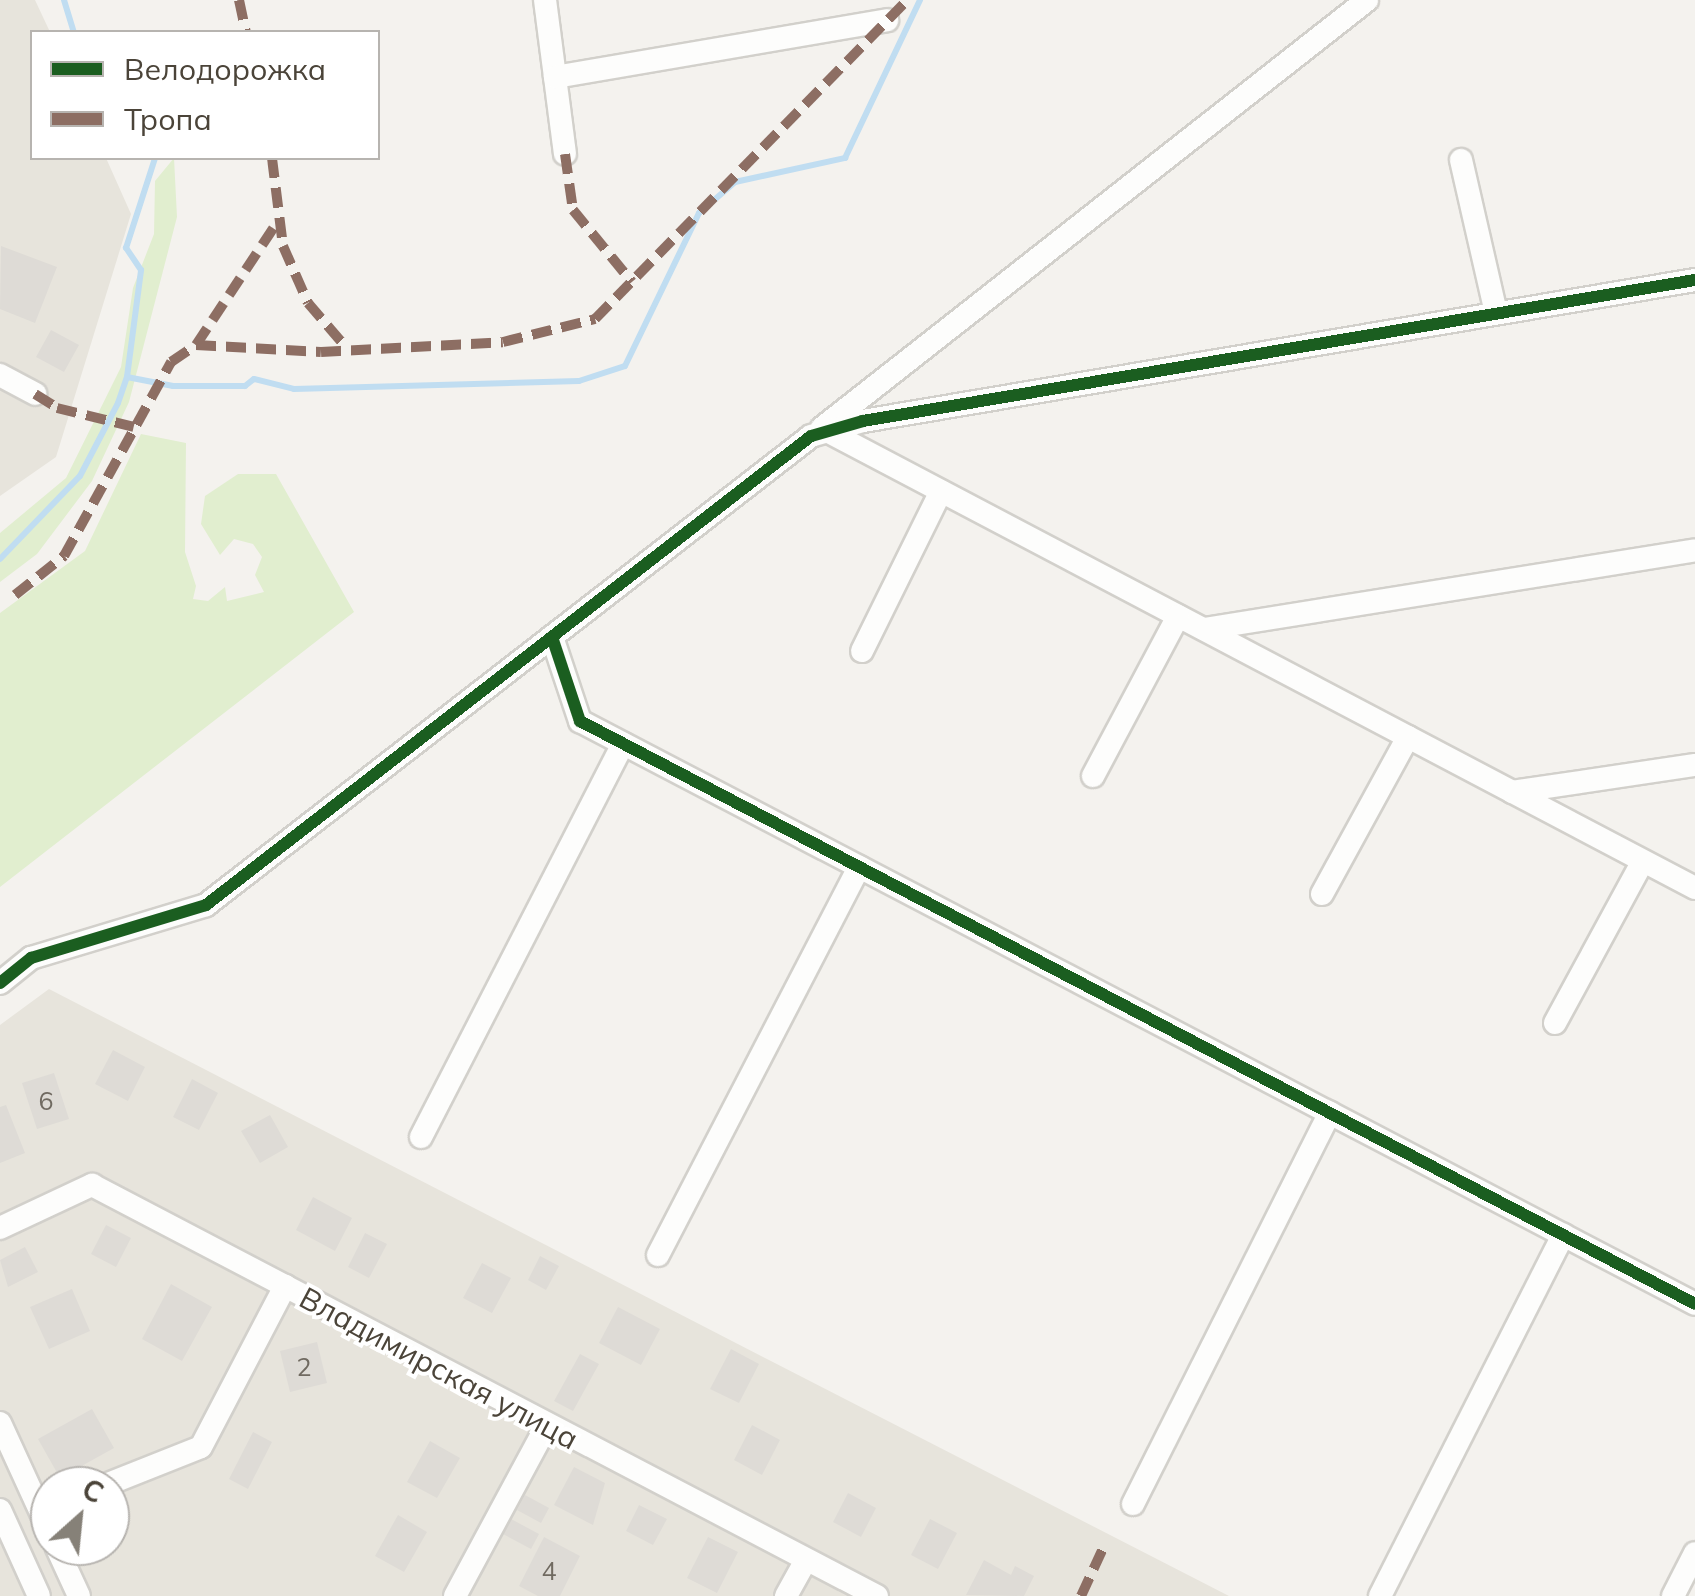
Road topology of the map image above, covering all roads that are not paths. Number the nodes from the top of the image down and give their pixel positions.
1 (544, 0) edge
2 (1366, 0) edge
3 (887, 20) dead end
4 (555, 77) junction
5 (566, 154) dead end
6 (1461, 160) dead end
7 (1695, 280) edge
8 (1496, 314) junction
9 (0, 376) edge
10 (35, 394) dead end
11 (819, 434) junction
12 (941, 491) junction
13 (1695, 550) edge
14 (1178, 616) junction
15 (1204, 630) junction
16 (552, 638) junction
17 (862, 651) dead end
18 (1408, 737) junction
19 (623, 744) junction
20 (1695, 765) edge
21 (1093, 776) dead end
22 (1512, 792) junction
23 (1644, 861) junction
24 (859, 867) junction
25 (1695, 888) edge
26 (1322, 894) dead end
27 (0, 983) edge
28 (1555, 1023) dead end
29 (1330, 1113) junction
30 (421, 1137) dead end
31 (0, 1228) edge
32 (1563, 1235) junction
33 (658, 1256) dead end
34 (284, 1286) junction
35 (1695, 1304) edge
36 (0, 1423) edge
37 (546, 1427) junction
38 (130, 1475) edge
39 (30, 1483) edge
40 (1133, 1504) dead end
41 (30, 1518) edge
42 (2, 1520) edge
43 (1695, 1552) edge
44 (806, 1560) junction
45 (65, 1566) edge
46 (39, 1596) edge
47 (79, 1596) edge
48 (455, 1596) edge
49 (786, 1596) edge
50 (878, 1596) edge
51 (1380, 1596) edge
52 (1673, 1596) edge

1 - 4 street
2 - 11 street
3 - 4 street
4 - 5 street
6 - 8 street
7 - 8 street
8 - 11 street
9 - 10 street
11 - 12 street
11 - 16 street
12 - 14 street
12 - 17 street
13 - 15 street
14 - 15 street
14 - 21 street
15 - 18 street
16 - 19 street
16 - 27 street
18 - 22 street
18 - 26 street
19 - 24 street
19 - 30 street
20 - 22 street
22 - 23 street
23 - 25 street
23 - 28 street
24 - 29 street
24 - 33 street
29 - 32 street
29 - 40 street
31 - 34 street, Владимирская улица
32 - 35 street
32 - 51 street
34 - 37 street, Владимирская улица
34 - 38 street
36 - 39 street
37 - 44 street, Владимирская улица
37 - 48 street
41 - 42 street
42 - 46 street
43 - 52 street
44 - 49 street
44 - 50 street, Владимирская улица
45 - 47 street

